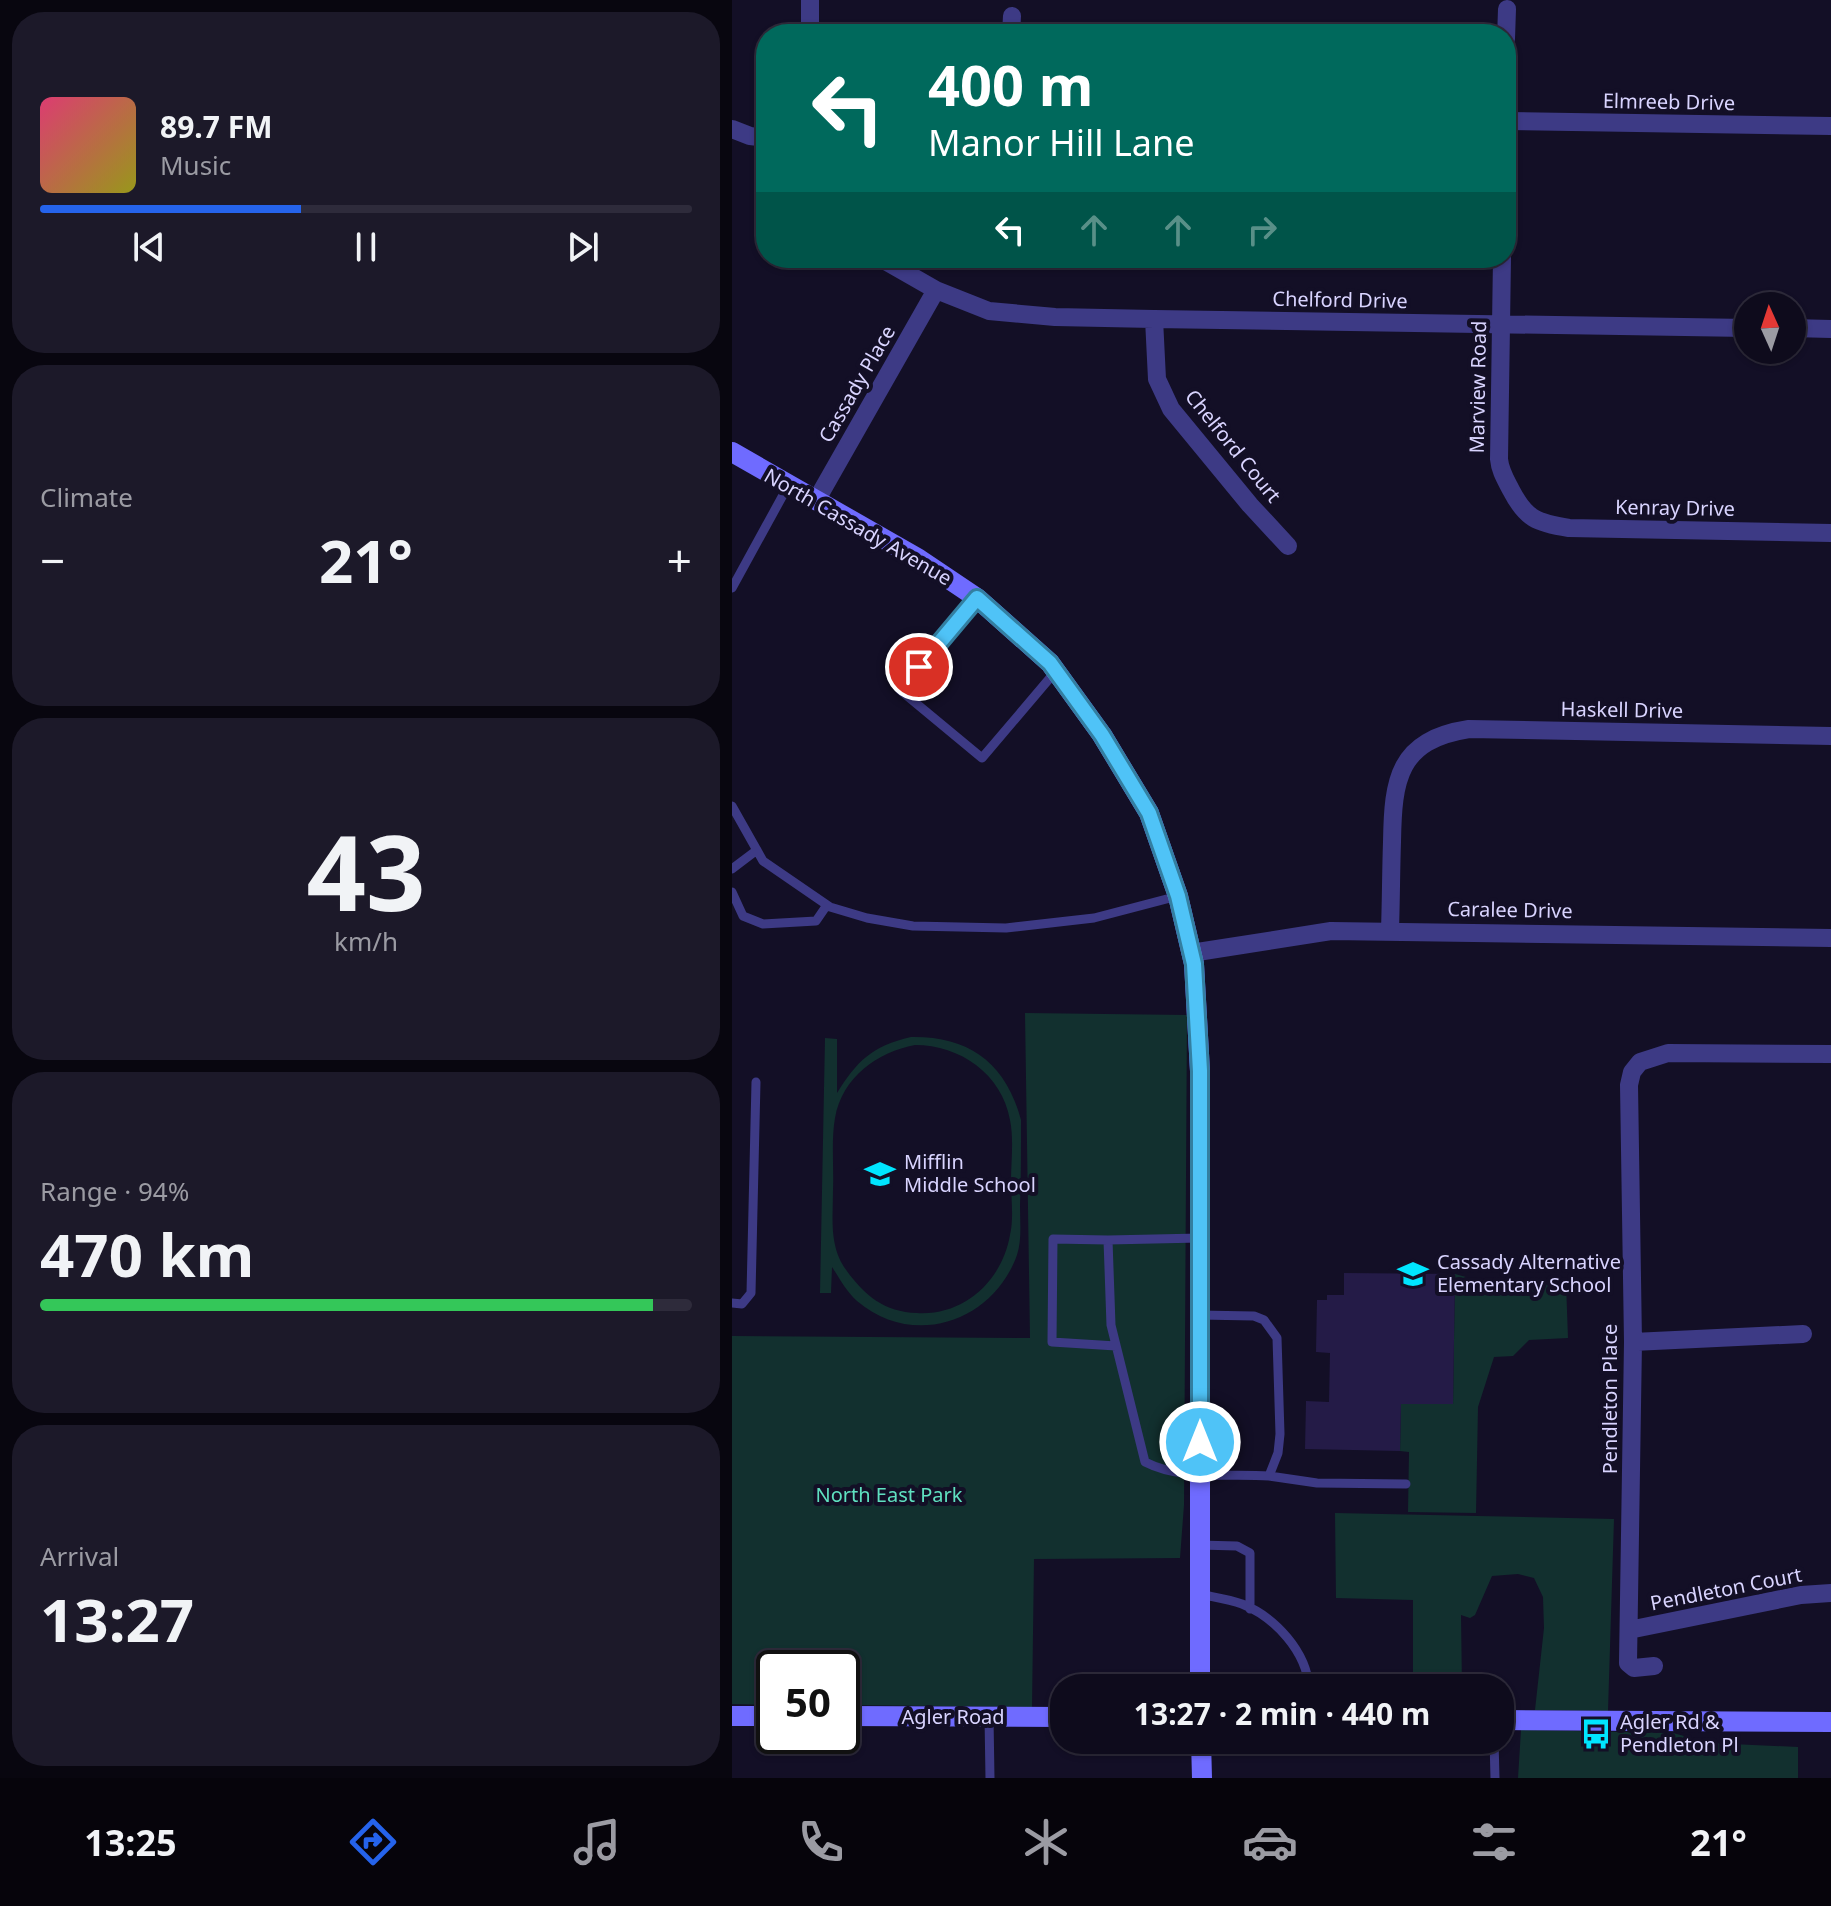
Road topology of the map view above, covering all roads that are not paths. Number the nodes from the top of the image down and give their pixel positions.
1 (810, 0) edge
2 (1507, 9) dead end
3 (810, 24) edge
4 (1506, 24) edge
5 (1516, 121) edge
6 (1831, 126) edge
7 (732, 129) edge
8 (756, 137) edge
9 (898, 268) edge
10 (1502, 268) edge
11 (936, 290) junction
12 (1154, 319) junction
13 (1501, 324) junction
14 (1734, 328) edge
15 (1806, 328) edge
16 (1831, 329) edge
17 (732, 452) edge
18 (788, 486) junction
19 (816, 501) junction
20 (1522, 511) joint
21 (1831, 533) edge
22 (1288, 546) dead end
23 (732, 588) edge
24 (977, 598) junction
25 (1055, 672) junction
26 (1831, 736) edge
27 (732, 806) edge
28 (757, 850) junction
29 (732, 869) edge
30 (732, 892) edge
31 (1178, 896) junction
32 (827, 905) junction
33 (1390, 930) junction
34 (1831, 938) edge
35 (1191, 953) junction
36 (1831, 1054) edge
37 (756, 1082) dead end
38 (1200, 1238) junction
39 (1108, 1240) junction
40 (732, 1303) edge
41 (1199, 1315) junction
42 (1803, 1334) dead end
43 (1633, 1342) junction
44 (1116, 1346) junction
45 (1200, 1474) junction
46 (1269, 1476) junction
47 (1406, 1484) dead end
48 (1199, 1545) junction
49 (1831, 1593) edge
50 (1199, 1594) junction
51 (1250, 1609) junction
52 (1629, 1630) junction
53 (1654, 1666) dead end
54 (1200, 1674) edge
55 (1307, 1674) edge
56 (732, 1716) edge
57 (756, 1716) edge
58 (860, 1716) edge
59 (989, 1717) junction
60 (1050, 1717) edge
61 (1514, 1720) edge
62 (1831, 1722) edge
63 (1201, 1754) edge
64 (1494, 1754) edge
65 (990, 1778) edge
66 (1202, 1778) edge
67 (1495, 1778) edge

1 - 3 street
2 - 4 street
5 - 6 street, Elmreeb Drive
7 - 8 street
9 - 11 street, Chelford Drive
10 - 13 street, Marview Road
11 - 12 street, Chelford Drive
11 - 19 street, Cassady Place
12 - 13 street, Chelford Drive
12 - 22 street, Chelford Court
13 - 14 street, Chelford Drive
13 - 20 street, Marview Road
15 - 16 street
17 - 18 main road, North Cassady Avenue
18 - 19 main road, North Cassady Avenue
18 - 23 lane
19 - 24 main road, North Cassady Avenue
20 - 21 street, Kenray Drive
24 - 25 main road, North Cassady Avenue
24 - 25 lane
25 - 31 main road, North Cassady Avenue
26 - 33 street, Haskell Drive
27 - 28 lane
28 - 29 lane
28 - 32 lane
30 - 32 lane
31 - 32 lane
31 - 35 main road, North Cassady Avenue
33 - 34 street, Caralee Drive
33 - 35 street, Caralee Drive
35 - 38 main road, North Cassady Avenue
36 - 43 street, Pendleton Place
37 - 40 lane
38 - 39 lane
38 - 41 main road, North Cassady Avenue
39 - 44 lane
39 - 44 lane
41 - 45 main road, North Cassady Avenue
41 - 46 lane
42 - 43 street
43 - 52 street, Pendleton Place
44 - 45 lane
45 - 46 lane
45 - 48 main road, North Cassady Avenue
46 - 47 lane
48 - 50 main road, North Cassady Avenue
48 - 51 lane
49 - 52 street, Pendleton Court
50 - 51 lane
50 - 54 main road, North Cassady Avenue
51 - 55 lane
52 - 53 street, Pendleton Place
56 - 57 main road
58 - 59 main road, Agler Road
59 - 60 main road, Agler Road
59 - 65 lane
61 - 62 main road
63 - 66 main road
64 - 67 lane

